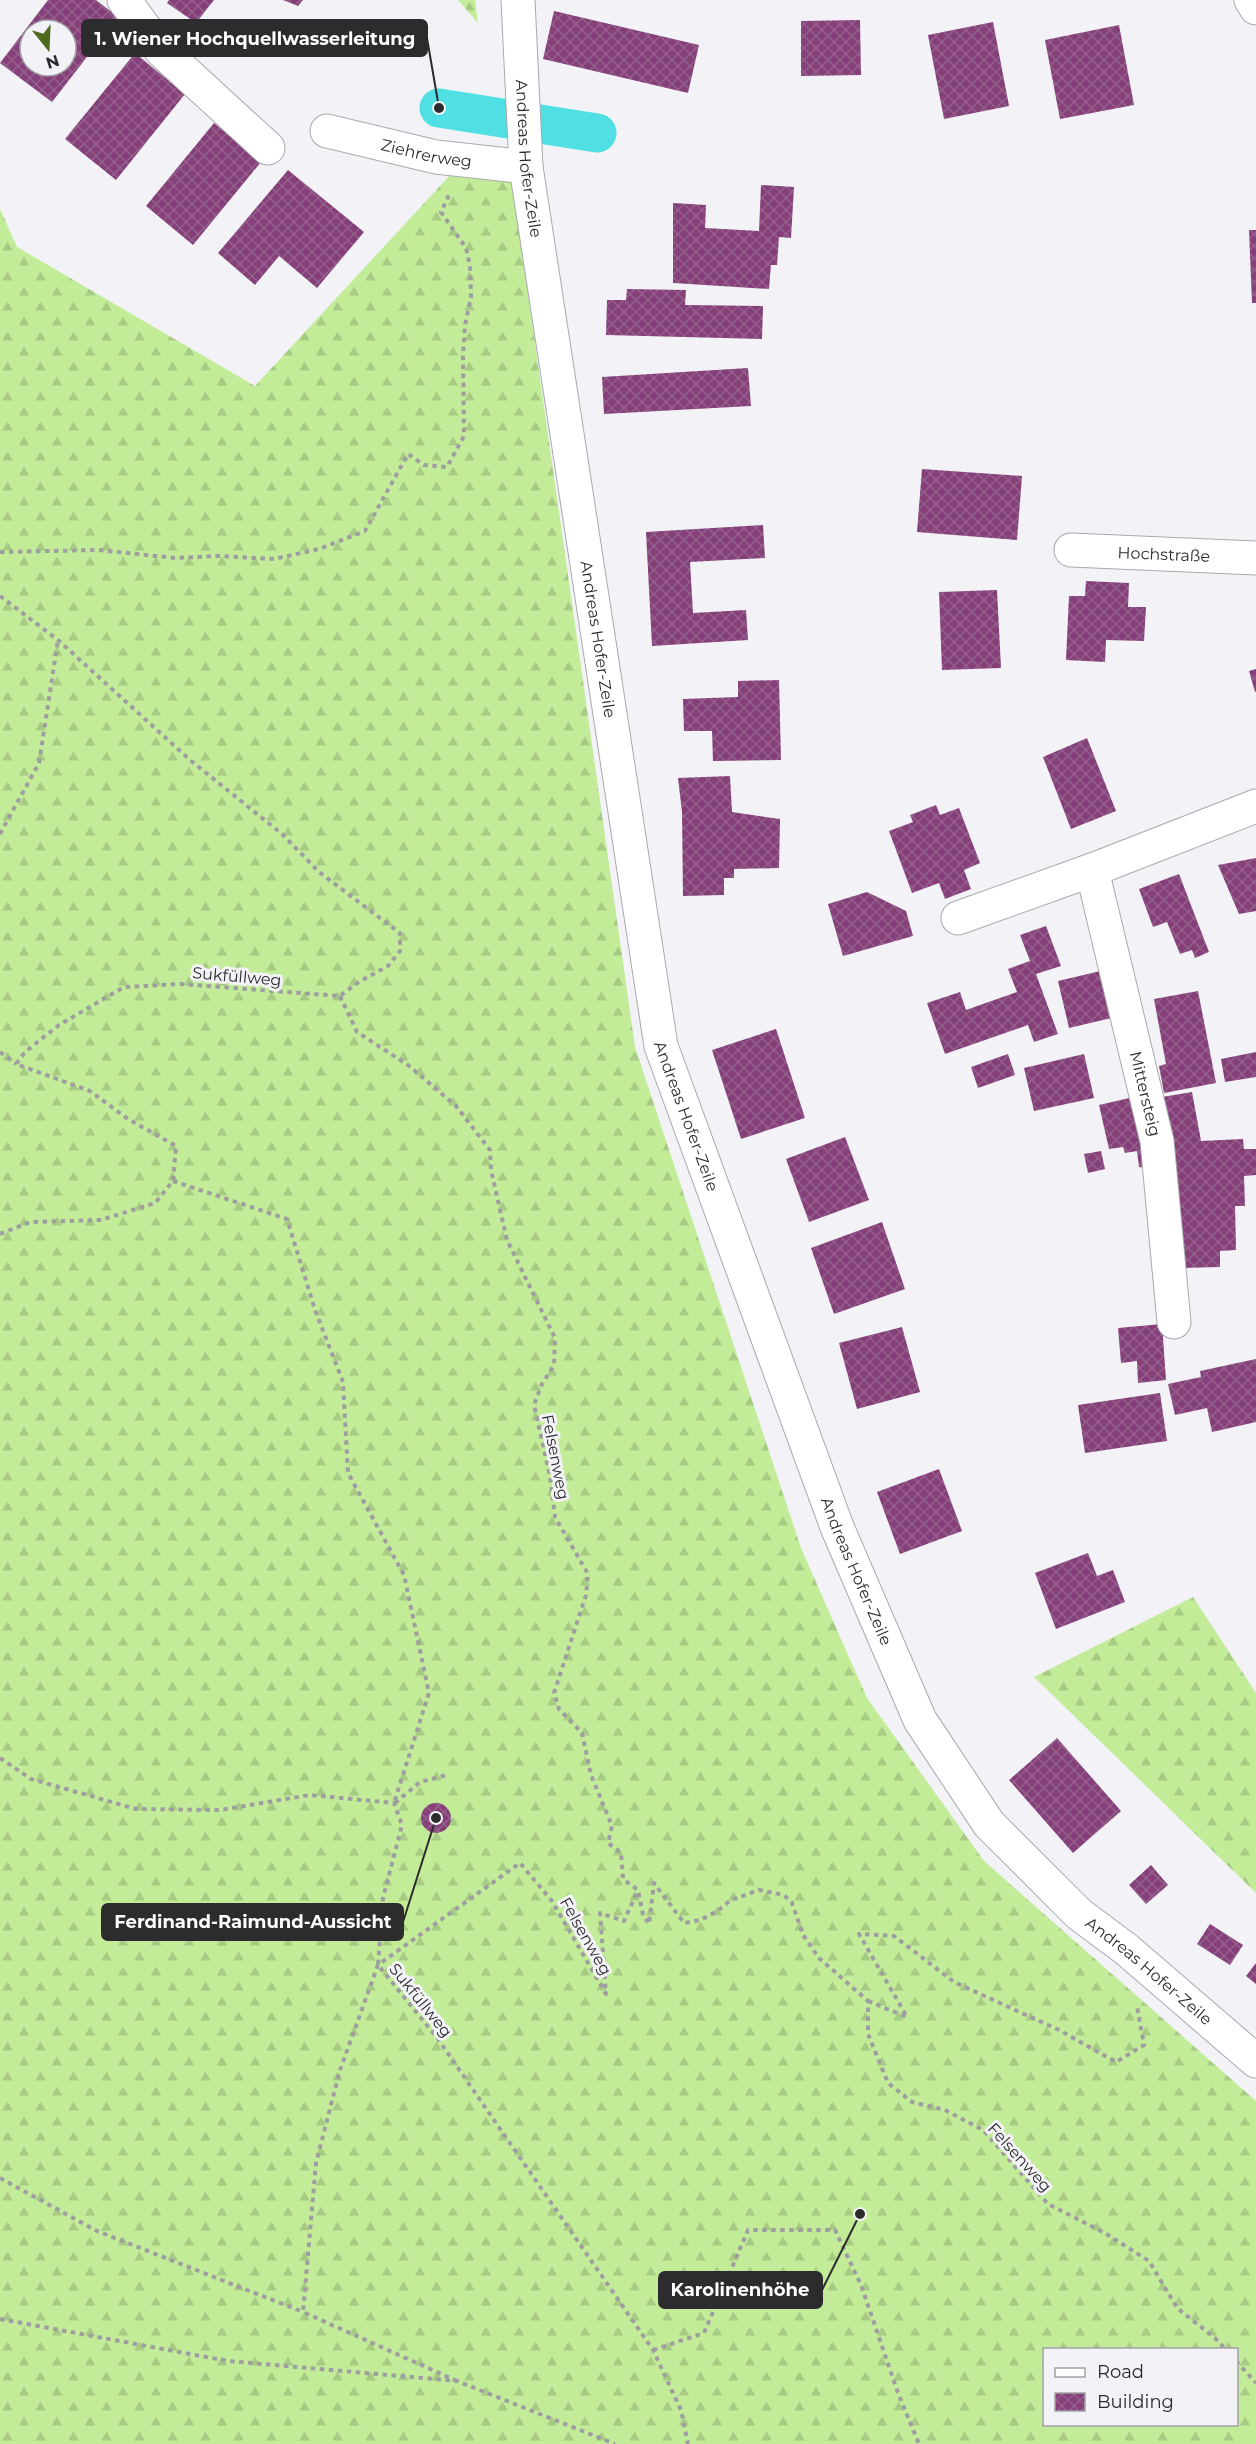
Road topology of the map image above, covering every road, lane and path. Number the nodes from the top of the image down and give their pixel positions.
1 (124, 0) edge
2 (518, 0) edge
3 (1251, 0) edge
4 (1256, 8) edge
5 (327, 131) dead end
6 (268, 148) dead end
7 (526, 167) junction
8 (452, 191) dead end
9 (1071, 550) dead end
10 (0, 552) edge
11 (1256, 558) edge
12 (0, 596) edge
13 (58, 640) junction
14 (1256, 806) edge
15 (0, 834) edge
16 (1092, 870) junction
17 (958, 918) dead end
18 (339, 996) junction
19 (0, 1052) edge
20 (16, 1064) junction
21 (172, 1181) junction
22 (0, 1234) edge
23 (1174, 1322) dead end
24 (0, 1758) edge
25 (447, 1775) dead end
26 (394, 1803) junction
27 (638, 1890) junction
28 (378, 1965) junction
29 (868, 2001) junction
30 (1136, 2002) dead end
31 (1256, 2061) edge
32 (0, 2178) edge
33 (303, 2312) junction
34 (0, 2319) edge
35 (1225, 2348) edge
36 (653, 2350) junction
37 (1238, 2363) edge
38 (457, 2381) junction
39 (1256, 2383) edge
40 (615, 2444) edge
41 (688, 2444) edge
42 (919, 2444) edge

1 - 6 street
2 - 7 street, Andreas Hofer-Zeile
3 - 4 street
5 - 7 street, Ziehrerweg
7 - 31 street, Andreas Hofer-Zeile
8 - 10 path
9 - 11 street, Hochstraße
12 - 13 path
13 - 15 path
13 - 18 path
14 - 16 street
16 - 17 street
16 - 23 street, Mittersteig
18 - 20 path, Sukfüllweg
18 - 27 path, Felsenweg
19 - 20 path
20 - 21 path
21 - 22 path
21 - 26 path
24 - 26 path
25 - 26 path
26 - 28 path, Sukfüllweg
27 - 28 path, Felsenweg
27 - 29 path, Felsenweg
28 - 33 path
28 - 36 path, Sukfüllweg
29 - 30 path
29 - 35 path, Felsenweg
32 - 33 path
33 - 38 path
34 - 38 path
36 - 41 path, Sukfüllweg
36 - 42 path
37 - 39 path
38 - 40 path

